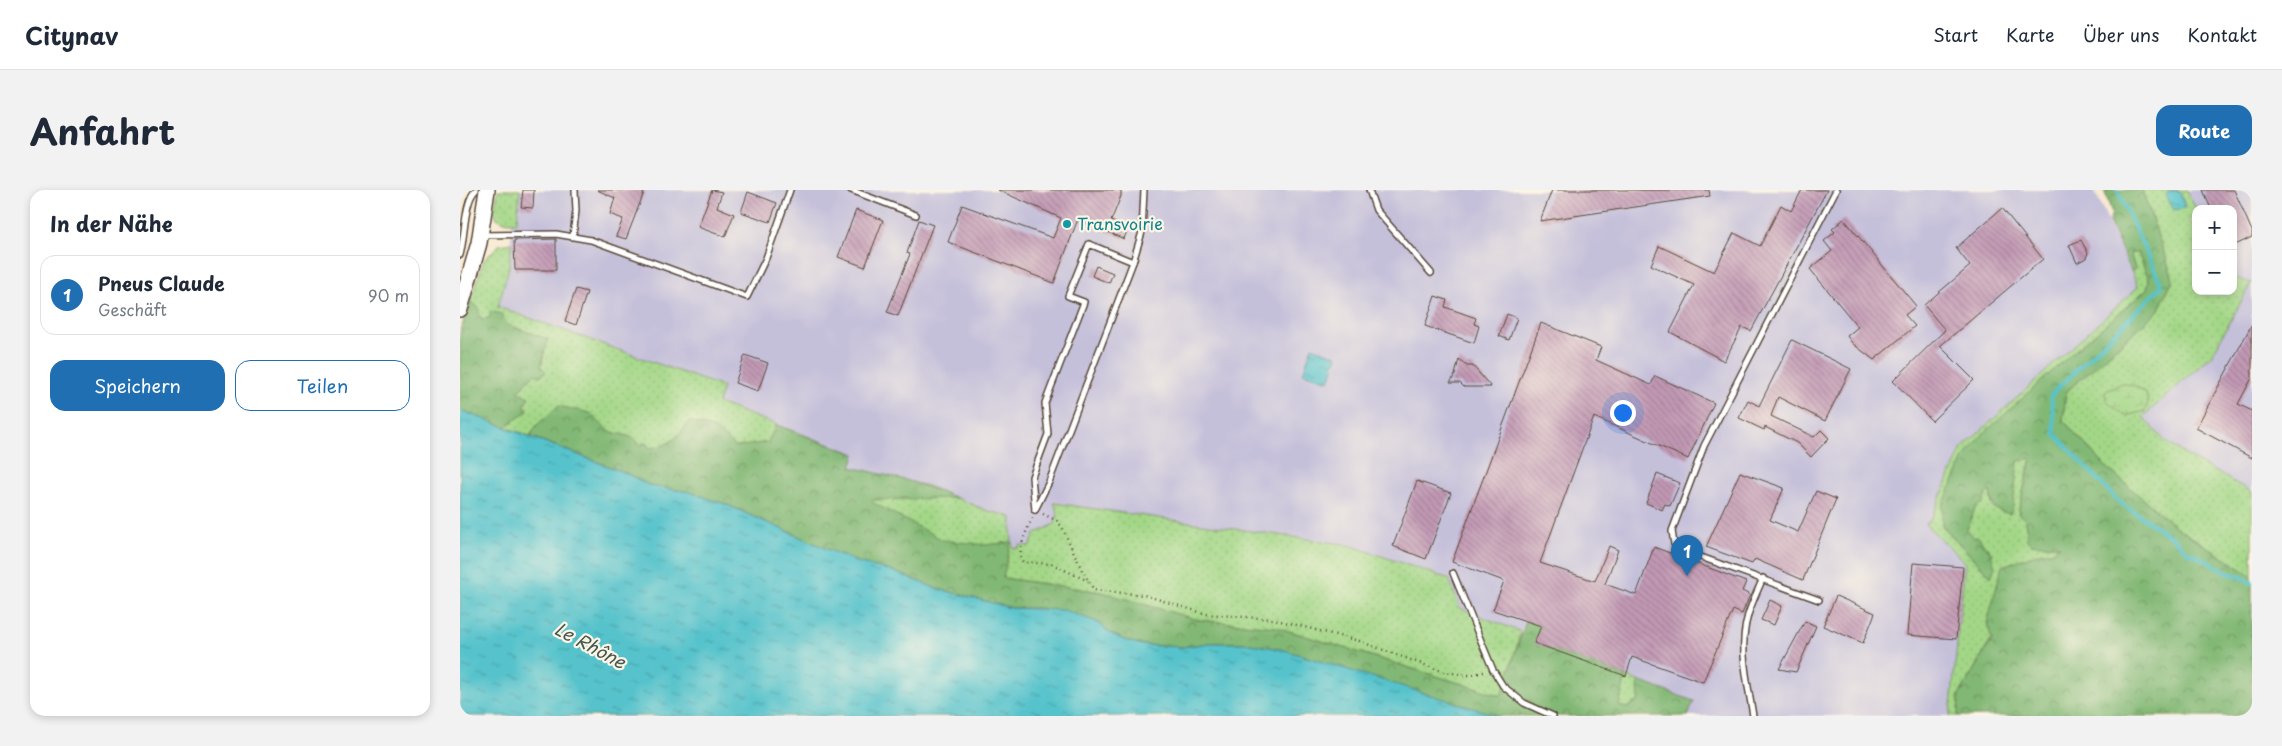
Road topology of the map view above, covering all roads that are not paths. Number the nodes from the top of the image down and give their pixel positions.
1 (476, 190) edge
2 (487, 190) edge
3 (575, 190) edge
4 (790, 190) edge
5 (851, 190) edge
6 (1144, 190) edge
7 (1369, 190) edge
8 (1836, 190) edge
9 (916, 215) dead end
10 (481, 235) junction
11 (573, 236) junction
12 (460, 255) edge
13 (1133, 262) junction
14 (1431, 273) dead end
15 (460, 309) edge
16 (1453, 573) dead end
17 (1763, 578) junction
18 (1819, 600) dead end
19 (1553, 716) edge
20 (1753, 716) edge

1 - 12 lane
2 - 10 main road
3 - 11 lane
4 - 11 lane
5 - 9 lane
6 - 13 lane
7 - 14 lane
8 - 17 lane
10 - 11 lane
10 - 15 main road
13 - 13 lane
16 - 19 lane
17 - 18 lane
17 - 20 lane

